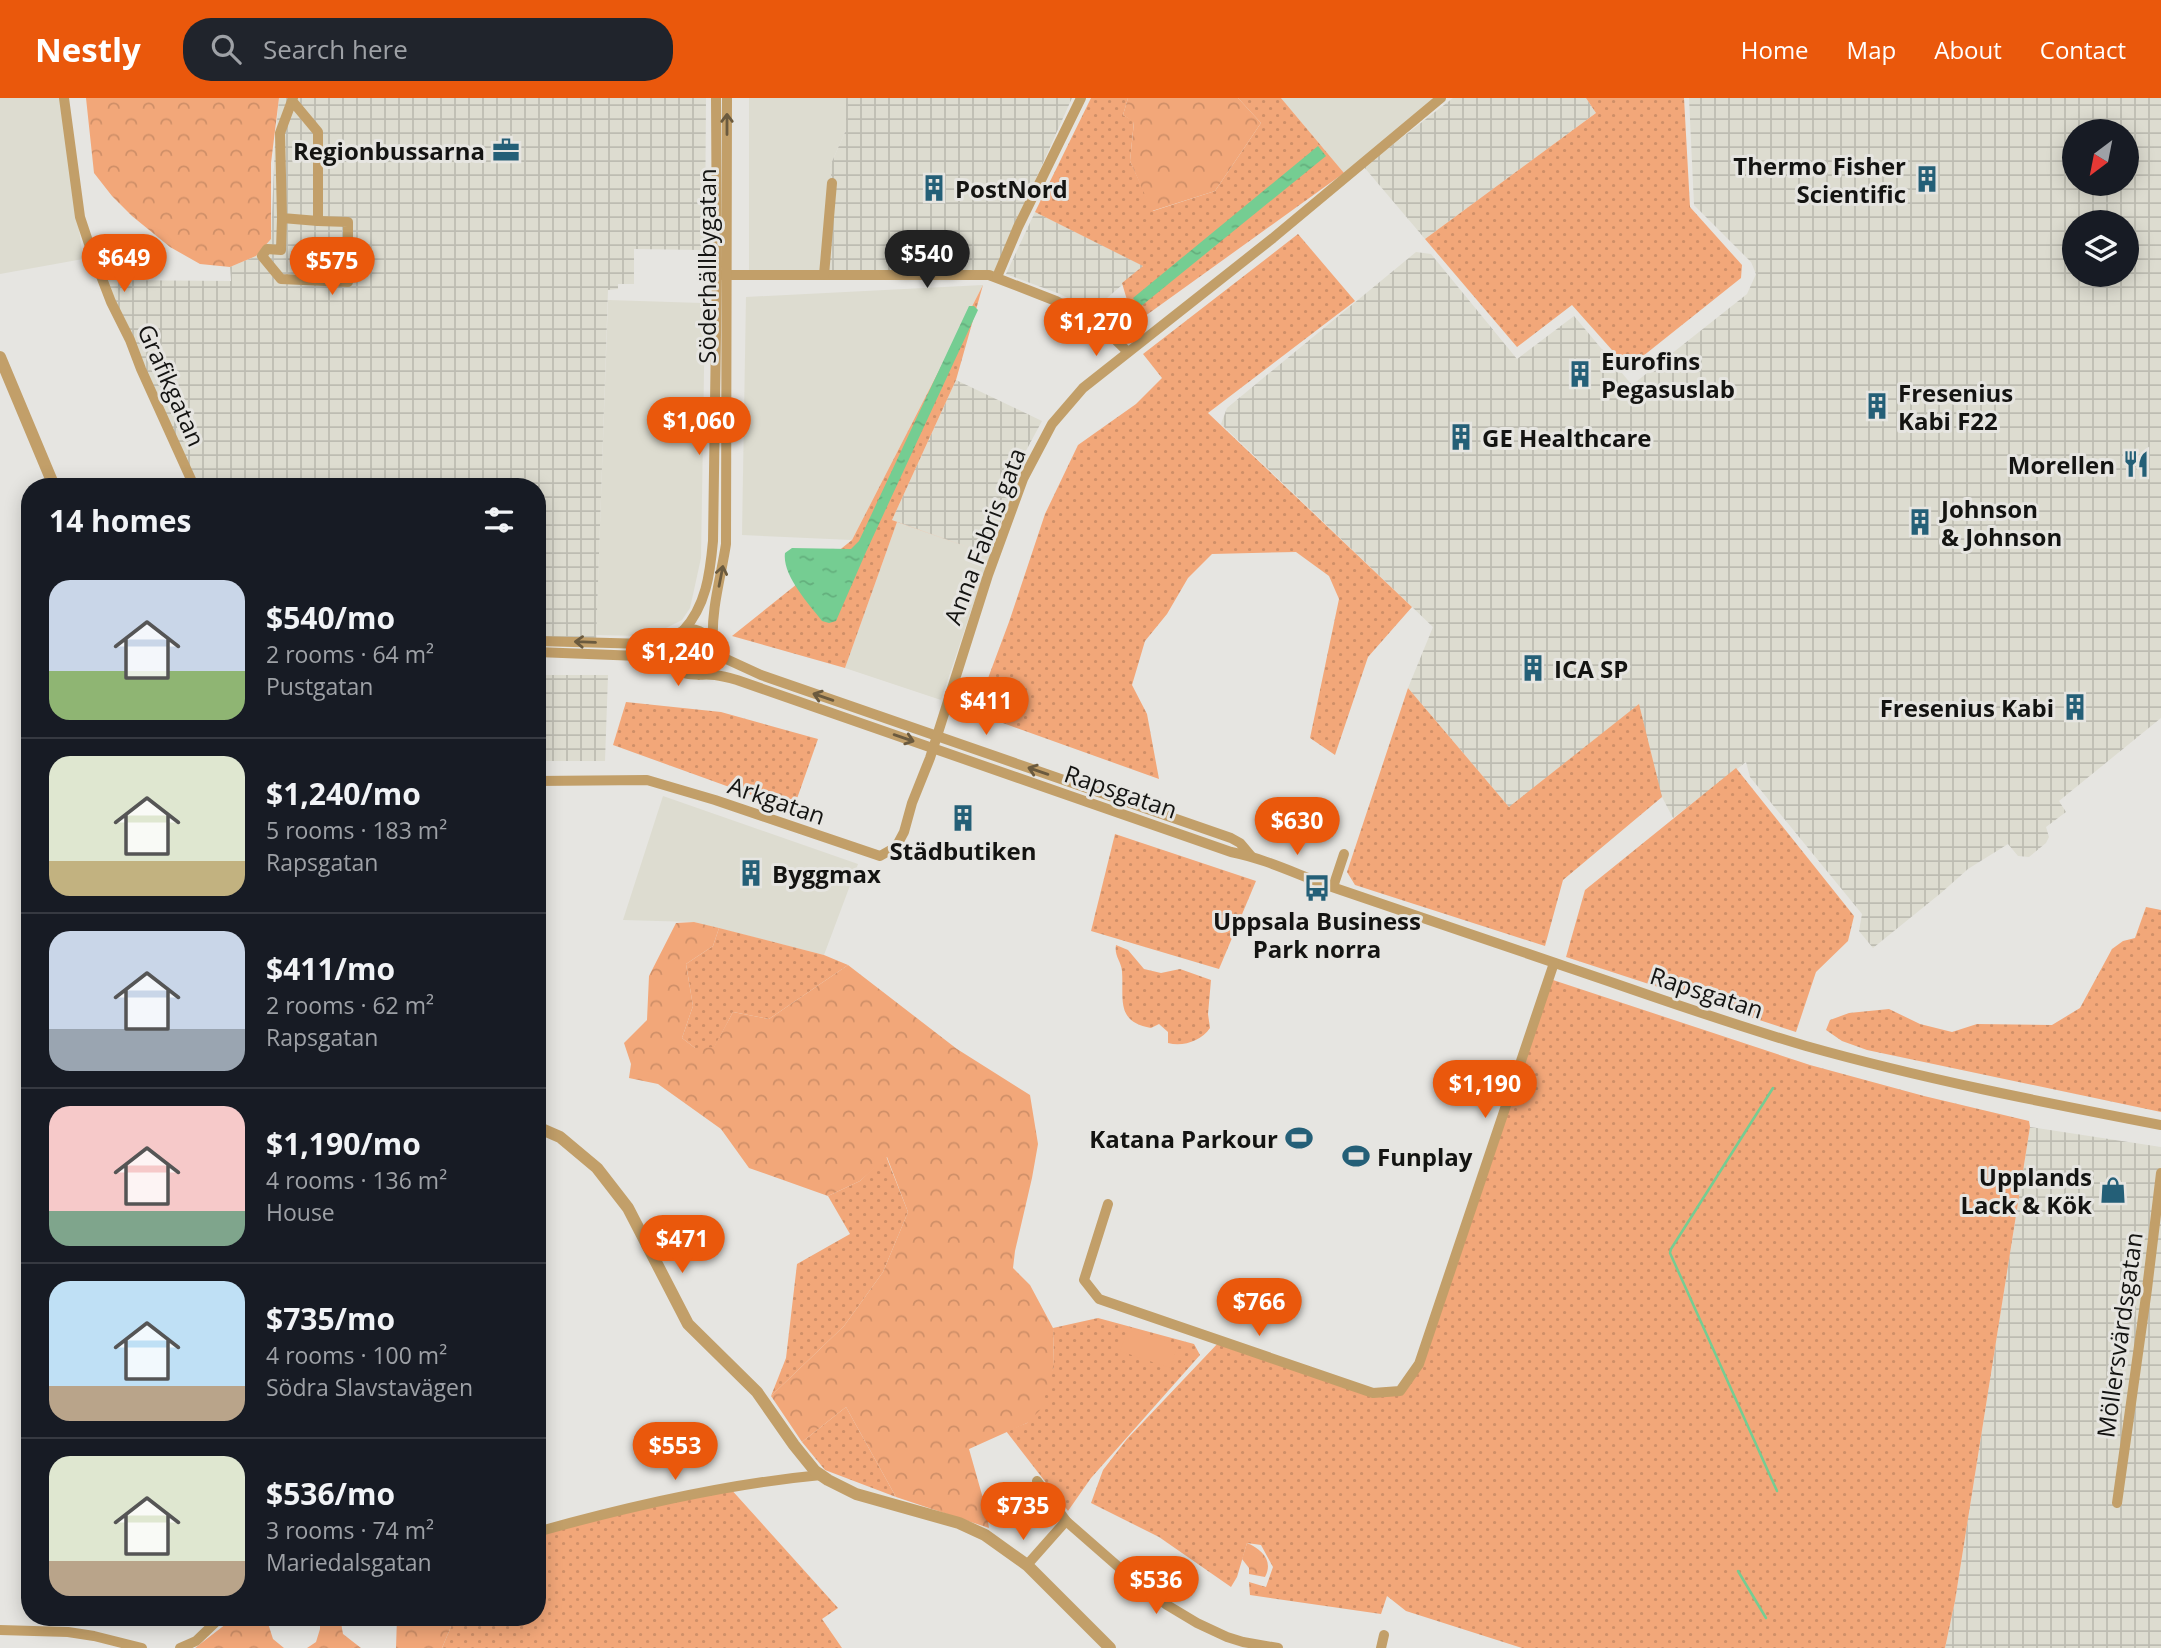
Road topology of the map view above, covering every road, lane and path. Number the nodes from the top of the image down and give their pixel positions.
1 (64, 98) edge
2 (716, 98) edge
3 (727, 98) edge
4 (1081, 98) edge
5 (1441, 98) edge
6 (293, 100) edge
7 (832, 183) dead end
8 (282, 218) junction
9 (318, 221) junction
10 (722, 275) junction
11 (824, 275) junction
12 (997, 277) junction
13 (1128, 352) junction
14 (0, 357) edge
15 (51, 478) edge
16 (190, 478) edge
17 (680, 634) junction
18 (546, 640) edge
19 (714, 646) junction
20 (546, 652) edge
21 (673, 664) junction
22 (699, 675) junction
23 (936, 736) junction
24 (933, 748) junction
25 (546, 781) edge
26 (1344, 854) dead end
27 (1251, 856) junction
28 (1333, 887) junction
29 (1554, 963) junction
30 (2161, 1125) edge
31 (546, 1131) edge
32 (2161, 1173) edge
33 (1108, 1204) dead end
34 (2147, 1289) junction
35 (2161, 1290) edge
36 (821, 1475) junction
37 (1037, 1481) dead end
38 (2117, 1503) dead end
39 (1066, 1521) junction
40 (546, 1530) edge
41 (1027, 1566) junction
42 (212, 1626) edge
43 (0, 1630) edge
44 (1384, 1635) dead end
45 (142, 1648) edge
46 (180, 1648) edge
47 (1110, 1648) edge
48 (1278, 1648) edge
49 (1381, 1648) edge

1 - 16 street, Grafikgatan
2 - 10 street, Söderhällbygatan
10 -> 3 street, Söderhällbygatan
4 - 12 street
5 - 13 street, Anna Fabris gata
6 - 8 street
6 - 9 street
7 - 11 street
8 - 9 street
8 - 9 street
10 - 11 street
10 - 17 street, Söderhällbygatan
19 -> 10 street, Söderhällbygatan
11 - 12 street
12 - 13 street
13 - 23 street, Anna Fabris gata
14 - 15 street
17 -> 18 street
17 - 19 street
17 - 21 street
19 - 22 street
23 -> 19 street, Rapsgatan
20 - 21 street
21 - 22 street
22 -> 24 street, Rapsgatan
23 - 24 street, Anna Fabris gata
27 -> 23 street, Rapsgatan
24 - 25 street, Arkgatan
24 - 27 street, Rapsgatan
26 - 28 street
27 - 28 street, Rapsgatan
28 - 29 street, Rapsgatan
29 - 30 street, Rapsgatan
29 - 33 street
31 - 36 street
32 - 34 street, Möllersvärdsgatan
34 - 35 street
34 - 38 street, Möllersvärdsgatan
36 - 40 street
36 - 41 street
37 - 39 street
39 - 41 street
39 - 48 street
41 - 47 street
42 - 46 street
43 - 45 street
44 - 49 street

